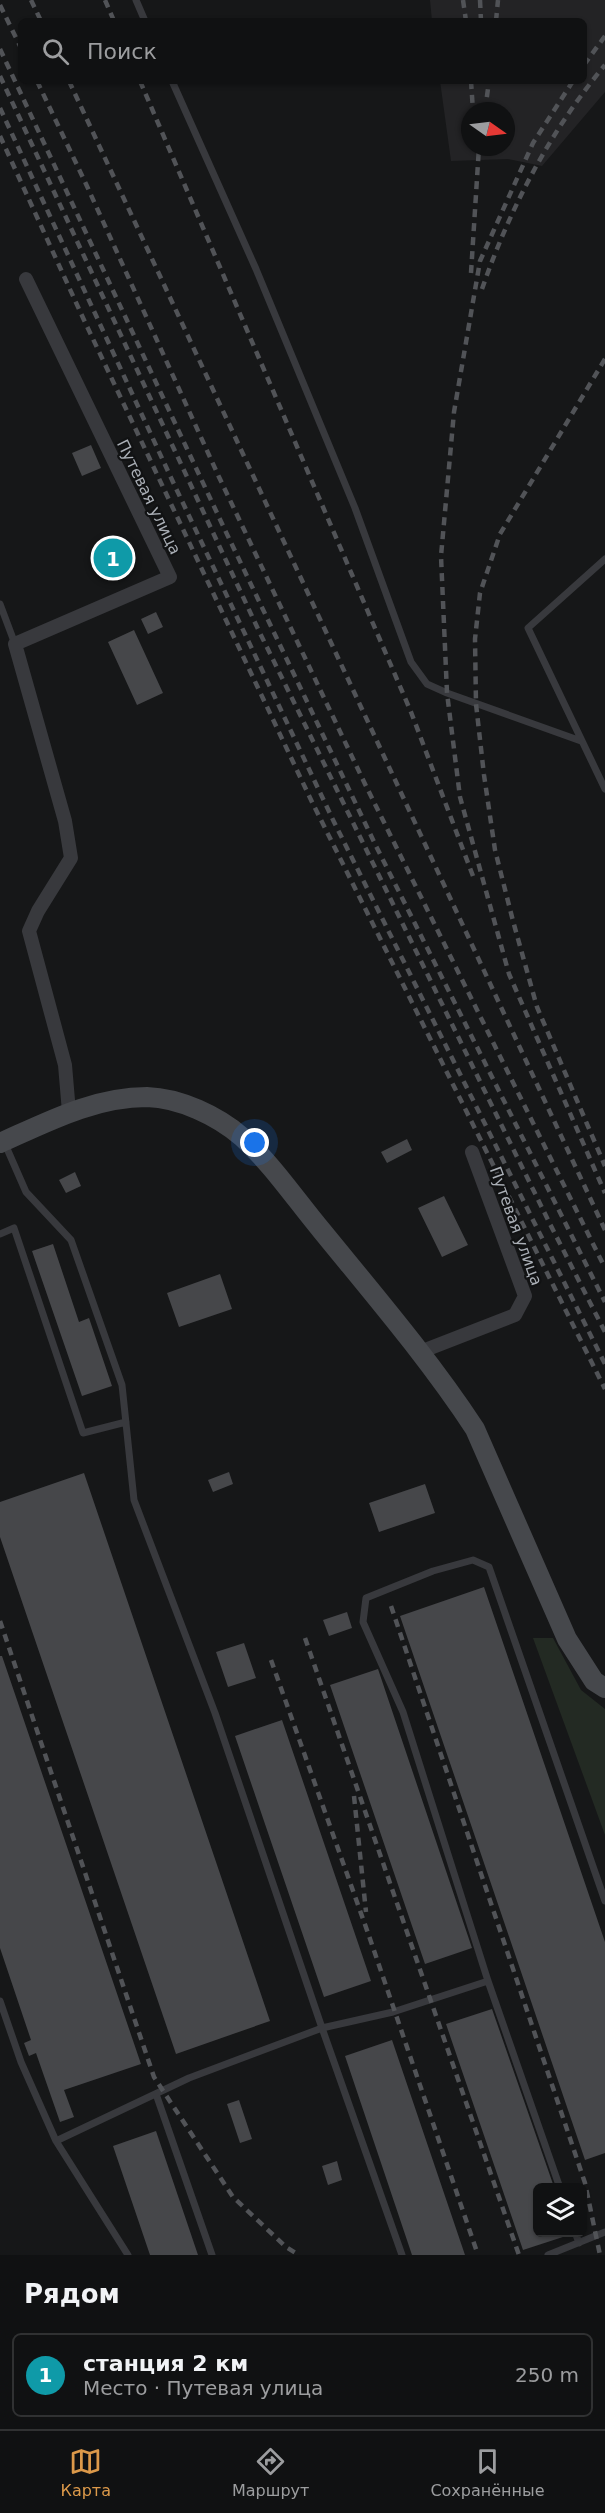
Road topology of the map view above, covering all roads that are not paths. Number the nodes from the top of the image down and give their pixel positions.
1 (136, 0) edge
2 (144, 18) edge
3 (173, 84) edge
4 (26, 279) dead end
5 (605, 559) edge
6 (0, 604) edge
7 (15, 644) junction
8 (581, 741) junction
9 (605, 789) edge
10 (69, 1112) junction
11 (2, 1142) edge
12 (472, 1152) dead end
13 (0, 1234) edge
14 (420, 1352) junction
15 (126, 1422) junction
16 (605, 1688) edge
17 (605, 1901) edge
18 (488, 1982) junction
19 (0, 2001) edge
20 (322, 2028) junction
21 (156, 2094) junction
22 (56, 2141) junction
23 (559, 2183) edge
24 (605, 2232) edge
25 (577, 2237) edge
26 (579, 2243) junction
27 (128, 2255) edge
28 (212, 2255) edge
29 (402, 2255) edge
30 (548, 2255) edge

1 - 2 lane
3 - 8 lane
4 - 7 street, Путевая улица
5 - 8 lane
6 - 7 lane
7 - 10 street
8 - 9 lane
10 - 11 main road
10 - 14 main road
11 - 15 lane
12 - 14 street, Путевая улица
13 - 15 lane
14 - 16 main road
15 - 20 lane
17 - 18 lane
18 - 20 lane
18 - 23 lane
19 - 22 lane
20 - 21 lane
20 - 29 lane
21 - 22 lane
21 - 28 lane
22 - 27 lane
24 - 26 lane
25 - 26 lane
26 - 30 lane

